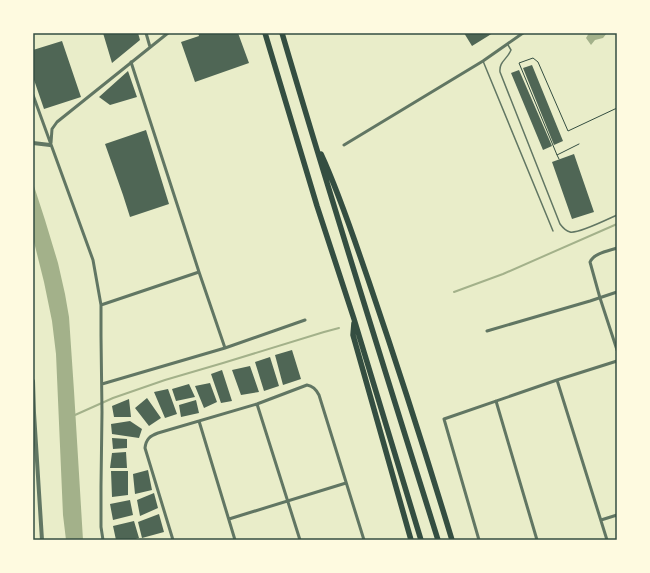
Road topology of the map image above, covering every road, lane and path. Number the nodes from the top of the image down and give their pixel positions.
1 (146, 33) edge
2 (168, 33) edge
3 (265, 33) edge
4 (282, 33) edge
5 (523, 33) edge
6 (507, 44) junction
7 (150, 47) junction
8 (483, 61) junction
9 (131, 62) junction
10 (33, 95) edge
11 (617, 108) edge
12 (311, 131) junction
13 (33, 143) edge
14 (579, 144) dead end
15 (50, 145) junction
16 (344, 145) dead end
17 (557, 154) junction
18 (559, 159) dead end
19 (617, 215) edge
20 (553, 231) dead end
21 (617, 248) edge
22 (199, 272) junction
23 (617, 292) edge
24 (600, 298) junction
25 (102, 305) junction
26 (354, 319) junction
27 (306, 320) dead end
28 (487, 331) dead end
29 (225, 348) junction
30 (617, 350) edge
31 (617, 361) edge
32 (557, 380) junction
33 (33, 381) edge
34 (102, 384) junction
35 (496, 401) junction
36 (257, 404) junction
37 (199, 421) junction
38 (425, 450) junction
39 (346, 482) junction
40 (287, 500) junction
41 (617, 515) edge
42 (229, 519) junction
43 (601, 520) junction
44 (42, 540) edge
45 (103, 540) edge
46 (172, 540) edge
47 (235, 540) edge
48 (300, 540) edge
49 (364, 540) edge
50 (411, 540) edge
51 (421, 540) edge
52 (438, 540) edge
53 (452, 540) edge
54 (455, 540) edge
55 (479, 540) edge
56 (537, 540) edge
57 (607, 540) edge

1 - 7 street
2 - 7 street
3 - 26 highway
4 - 12 highway
5 - 6 street
6 - 8 street
6 - 19 lane
7 - 9 street
8 - 16 street
8 - 20 lane
9 - 15 street
9 - 22 street
10 - 15 street
11 - 17 path
12 - 38 highway
12 - 52 highway
13 - 15 street
14 - 17 path
15 - 25 street
17 - 18 path
21 - 24 street
22 - 25 street
22 - 29 street
23 - 24 street
24 - 28 street
24 - 30 street
25 - 34 street
26 - 50 highway
26 - 51 highway
27 - 29 street
29 - 34 street
31 - 32 street
32 - 35 street
32 - 43 street
33 - 44 street
34 - 45 street
35 - 55 street
35 - 56 street
36 - 37 street
36 - 39 street
36 - 40 street
37 - 42 street
37 - 46 street
38 - 53 highway
38 - 54 highway
39 - 40 street
39 - 49 street
40 - 42 street
40 - 48 street
41 - 43 street
42 - 47 street
43 - 57 street

